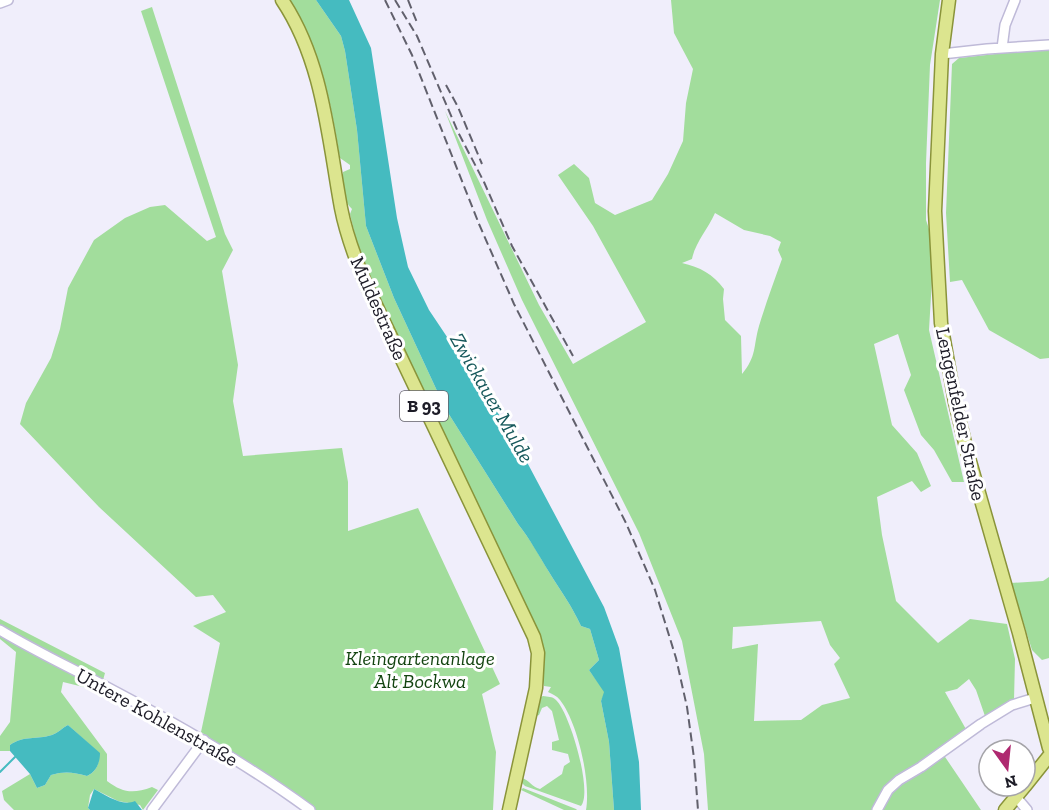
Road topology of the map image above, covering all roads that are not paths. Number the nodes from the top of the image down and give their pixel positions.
1 (8, 0) edge
2 (282, 0) edge
3 (949, 0) edge
4 (1014, 0) edge
5 (0, 3) edge
6 (1049, 45) edge
7 (1002, 48) junction
8 (942, 54) junction
9 (0, 630) edge
10 (1035, 698) junction
11 (204, 740) junction
12 (1049, 748) edge
13 (1049, 756) edge
14 (1037, 771) edge
15 (1014, 798) edge
16 (1018, 798) edge
17 (152, 810) edge
18 (310, 810) edge
19 (509, 810) edge
20 (877, 810) edge
21 (1005, 810) edge
22 (1027, 810) edge

1 - 5 street
2 - 19 main road, Muldestraße / B 93
3 - 8 main road, Lengenfelder Straße
4 - 7 street
6 - 7 street
7 - 8 street
8 - 10 main road, Lengenfelder Straße
9 - 11 street, Untere Kohlenstraße
10 - 12 main road, Lengenfelder Straße
10 - 20 street
11 - 17 street
11 - 18 street, Untere Kohlenstraße
13 - 14 main road
15 - 21 main road
16 - 22 street

